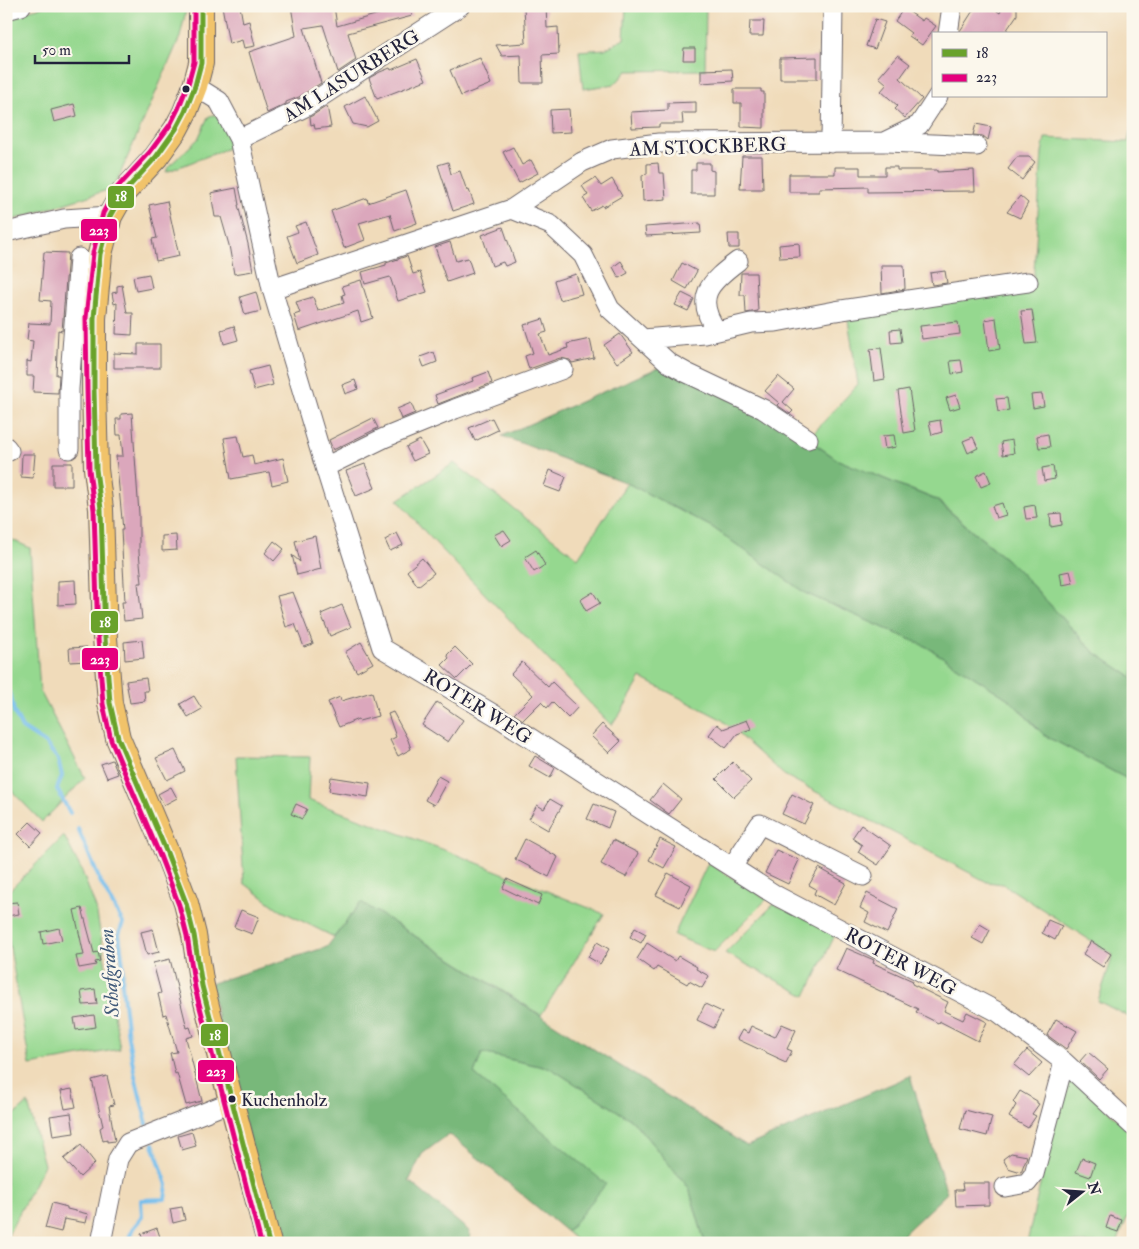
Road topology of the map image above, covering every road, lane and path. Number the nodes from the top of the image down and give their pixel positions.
1 (21, 6) edge
2 (201, 6) edge
3 (460, 6) edge
4 (833, 6) edge
5 (952, 6) edge
6 (6, 10) edge
7 (948, 32) edge
8 (195, 86) junction
9 (937, 98) edge
10 (239, 139) junction
11 (884, 142) junction
12 (831, 143) junction
13 (977, 146) dead end
14 (512, 209) junction
15 (110, 216) junction
16 (6, 232) edge
17 (78, 258) dead end
18 (738, 261) dead end
19 (1028, 282) dead end
20 (272, 289) junction
21 (717, 331) junction
22 (643, 339) junction
23 (563, 369) dead end
24 (69, 389) junction
25 (94, 389) junction
26 (808, 439) dead end
27 (69, 449) dead end
28 (325, 467) junction
29 (732, 868) junction
30 (863, 876) dead end
31 (1064, 1062) junction
32 (231, 1102) junction
33 (1133, 1126) edge
34 (1005, 1187) dead end
35 (101, 1243) edge
36 (269, 1243) edge

1 - 6 street
2 - 8 main road
3 - 10 street, AM LASURBERG
4 - 12 street
5 - 7 street
8 - 10 street, ROTER WEG
8 - 15 main road
9 - 11 street, AM STOCKBERG
10 - 20 street, ROTER WEG
11 - 12 street, AM STOCKBERG
11 - 13 street, AM STOCKBERG
12 - 14 street, AM STOCKBERG
14 - 20 street, AM STOCKBERG
14 - 22 street
15 - 16 street
15 - 25 main road
17 - 24 street
18 - 21 street
19 - 21 street
20 - 28 street, ROTER WEG
21 - 22 street
22 - 26 street
23 - 28 street
24 - 25 street
24 - 27 street
25 - 32 main road
28 - 29 street, ROTER WEG
29 - 30 street
29 - 31 street, ROTER WEG
31 - 33 street, ROTER WEG
31 - 34 street
32 - 35 street
32 - 36 main road

